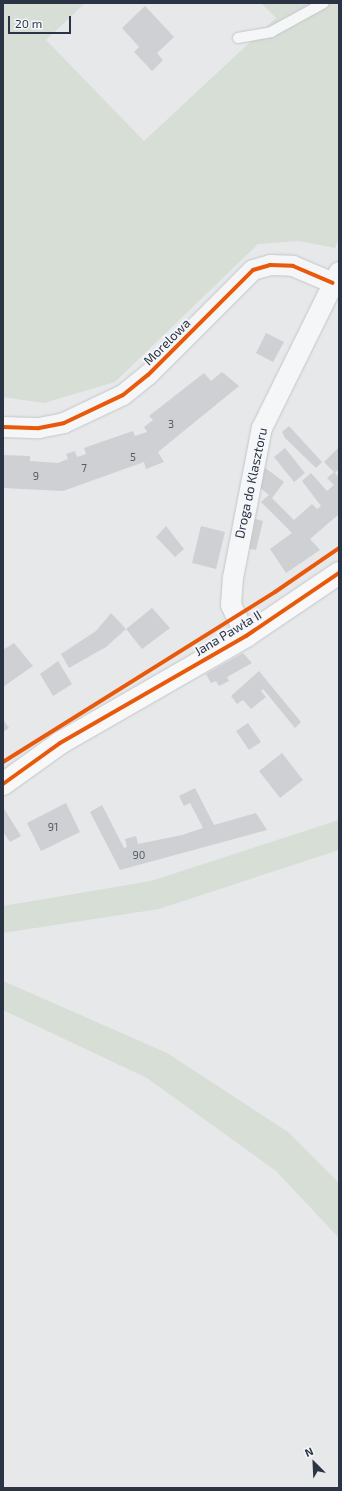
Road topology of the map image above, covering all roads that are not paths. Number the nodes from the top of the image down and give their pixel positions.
1 (324, 3) edge
2 (238, 38) dead end
3 (336, 277) edge
4 (3, 427) edge
5 (339, 573) edge
6 (246, 636) junction
7 (3, 784) edge

1 - 2 lane
3 - 4 street, Morelowa
3 - 6 street, Droga do Klasztoru
5 - 6 street, Jana Pawła II
6 - 7 street, Jana Pawła II

